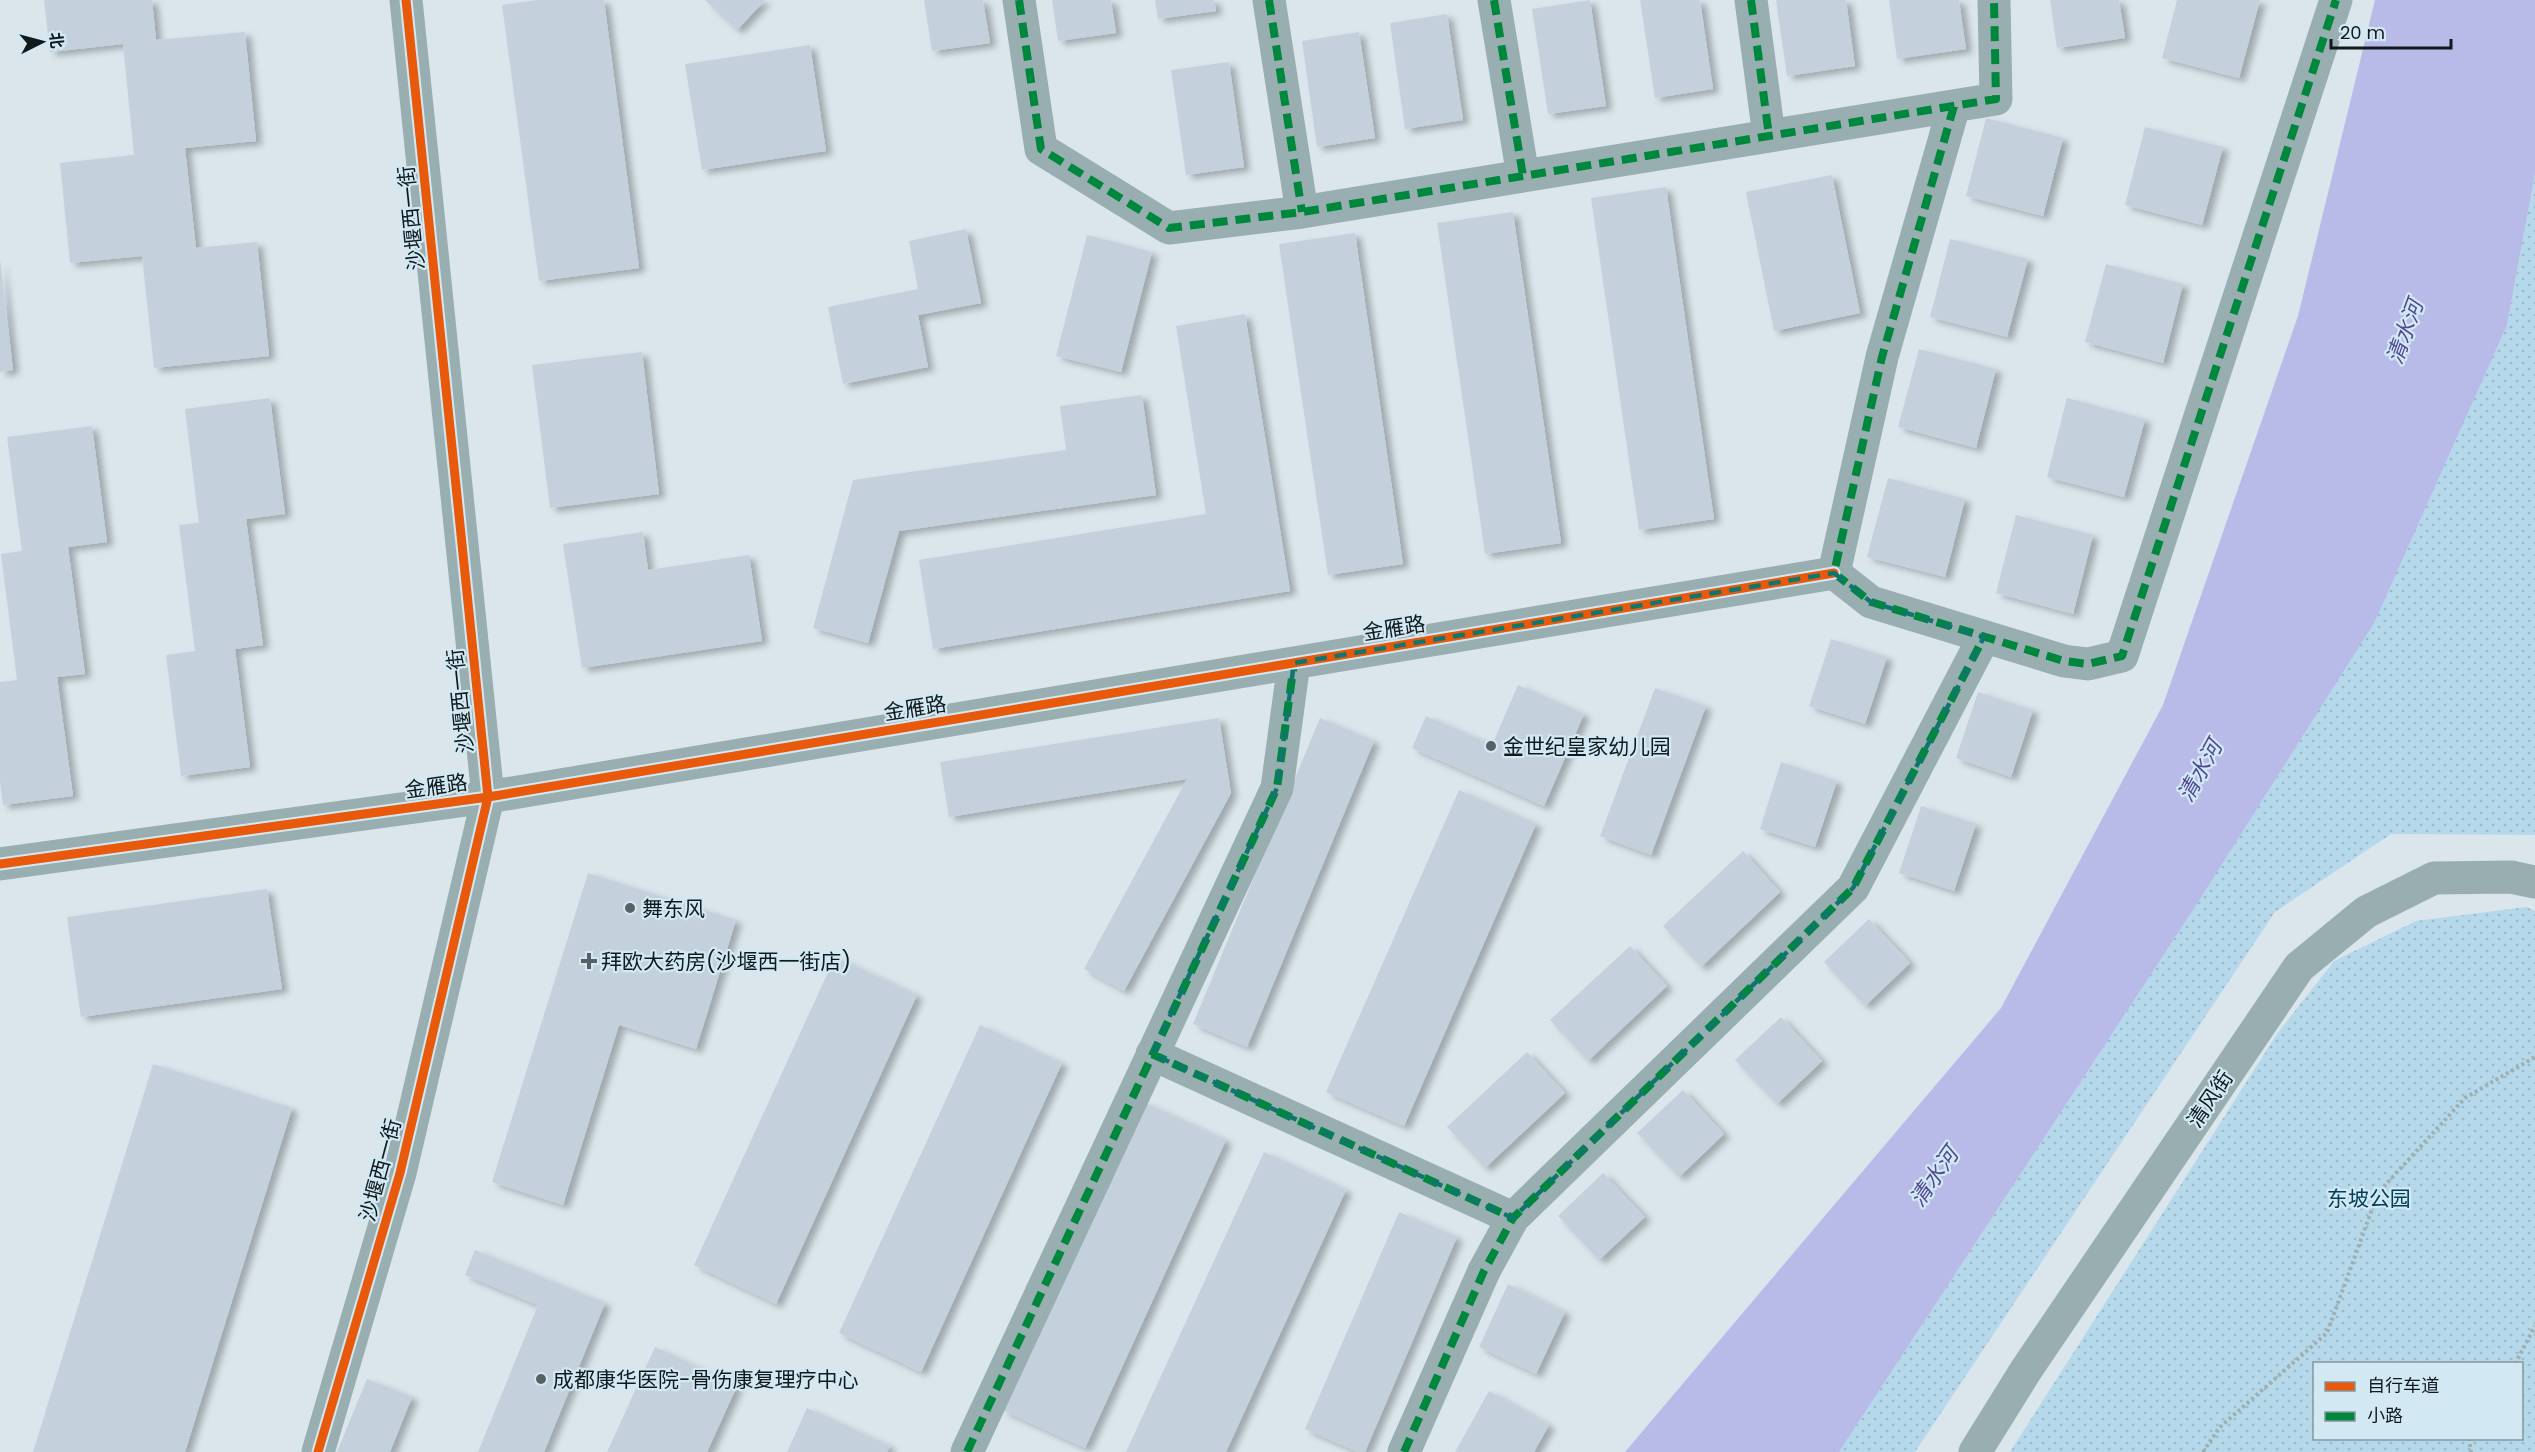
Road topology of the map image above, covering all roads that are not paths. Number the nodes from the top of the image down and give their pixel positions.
1 (406, 0) edge
2 (1019, 0) edge
3 (1269, 0) edge
4 (1494, 0) edge
5 (1750, 0) edge
6 (1994, 0) edge
7 (2336, 0) edge
8 (1954, 106) junction
9 (1769, 136) junction
10 (1523, 176) junction
11 (1302, 212) junction
12 (1834, 573) junction
13 (1984, 637) junction
14 (1294, 663) junction
15 (488, 797) junction
16 (0, 864) edge
17 (2535, 882) edge
18 (1152, 1054) junction
19 (1513, 1218) junction
20 (318, 1452) edge
21 (967, 1452) edge
22 (1404, 1452) edge
23 (1975, 1452) edge

1 - 15 street, 沙堰西一街
2 - 11 street
3 - 11 street
4 - 10 street
5 - 9 street
6 - 8 street
7 - 13 street
8 - 9 street
8 - 12 street
9 - 10 street
10 - 11 street
12 - 13 street
12 - 14 street, 金雁路
13 - 19 street
14 - 15 street, 金雁路
14 - 18 street
15 - 16 street, 金雁路
15 - 20 street, 沙堰西一街
17 - 23 street, 清风街
18 - 19 street
18 - 21 street
19 - 22 street

